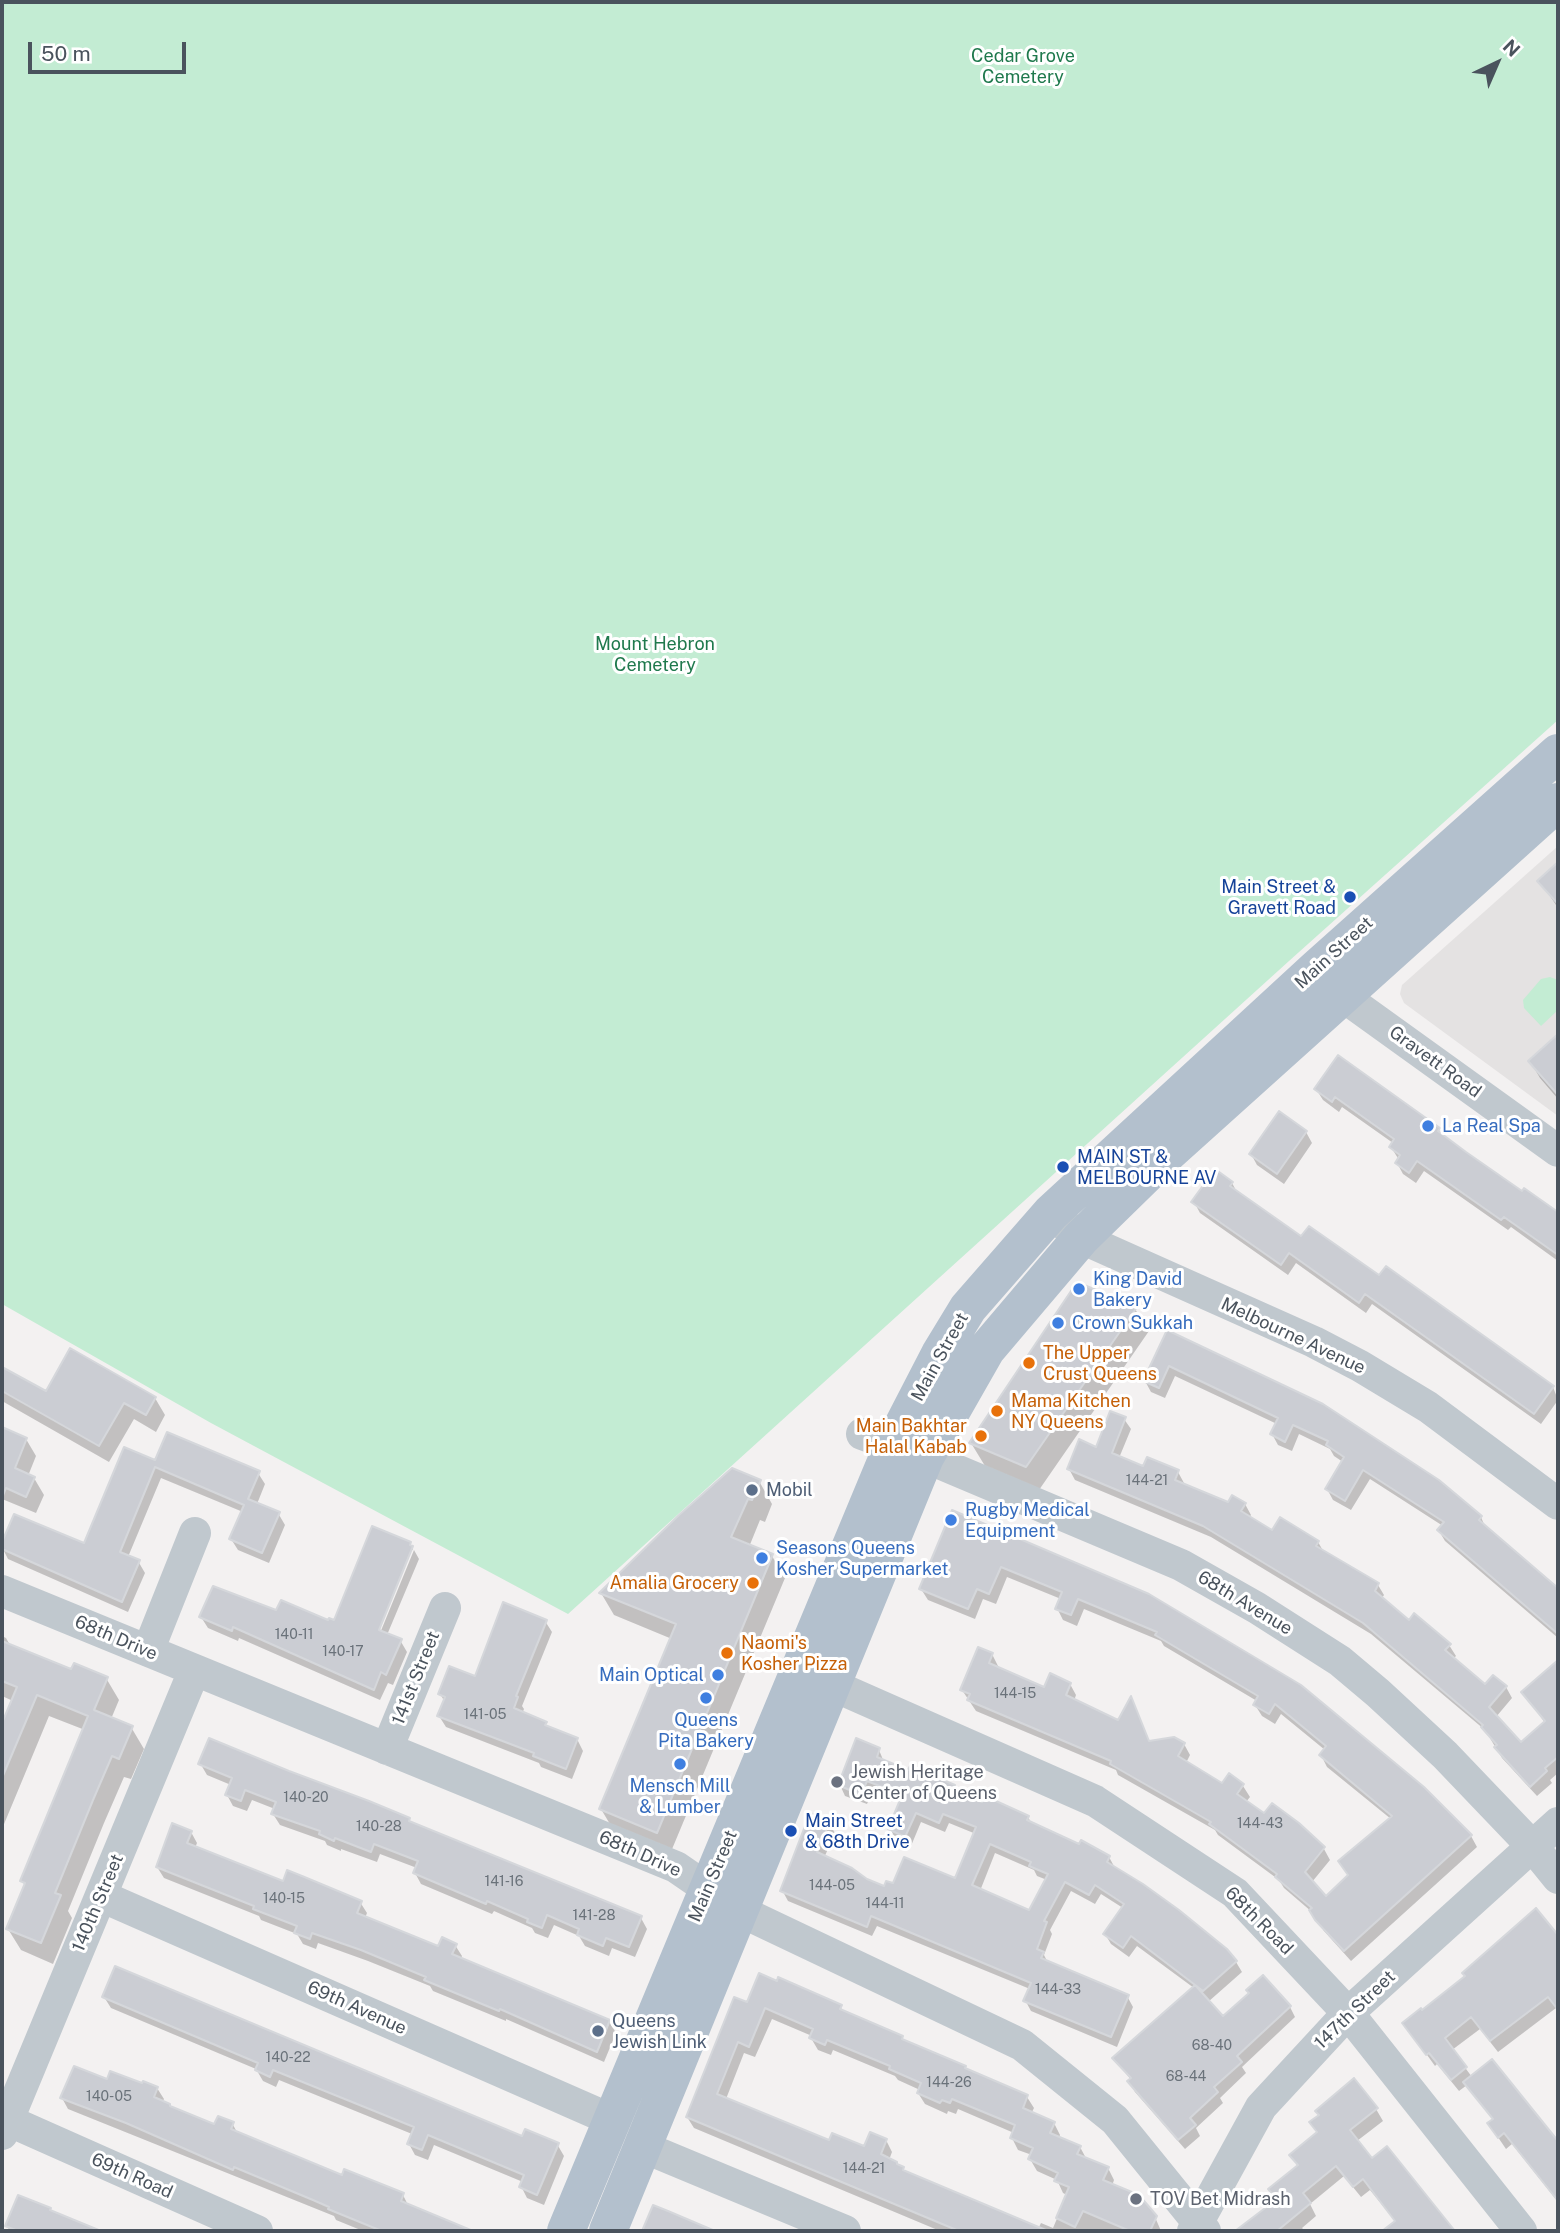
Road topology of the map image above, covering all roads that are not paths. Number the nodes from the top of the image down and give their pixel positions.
1 (1558, 753) edge
2 (1558, 802) edge
3 (1316, 969) junction
4 (1344, 997) junction
5 (1558, 1151) edge
6 (1051, 1213) junction
7 (1081, 1238) junction
8 (893, 1445) junction
9 (1558, 1504) edge
10 (195, 1533) dead end
11 (2, 1591) edge
12 (445, 1608) dead end
13 (148, 1651) junction
14 (194, 1671) junction
15 (832, 1685) junction
16 (387, 1749) junction
17 (1558, 1823) edge
18 (1532, 1846) junction
19 (1558, 1878) edge
20 (709, 1890) junction
21 (102, 1896) junction
22 (740, 1911) junction
23 (1348, 2013) junction
24 (612, 2120) junction
25 (5, 2127) edge
26 (643, 2147) junction
27 (1199, 2228) edge
28 (257, 2231) edge
29 (566, 2231) edge
30 (608, 2231) edge
31 (845, 2231) edge
32 (1521, 2231) edge

1 - 3 main road, Main Street
2 - 4 main road, Main Street
3 - 4 street, Gravett Road
3 - 6 main road, Main Street
4 - 5 street, Gravett Road
4 - 7 main road, Main Street
6 - 7 street, Melbourne Avenue
6 - 8 main road, Main Street
7 - 8 main road, Main Street
7 - 9 street, Melbourne Avenue
8 - 15 main road, Main Street
8 - 18 street, 68th Avenue
8 - 20 main road, Main Street
10 - 13 street
11 - 13 street, 68th Drive
12 - 16 street, 141st Street
13 - 14 street, 68th Drive
14 - 16 street, 68th Drive
14 - 21 street, 140th Street
15 - 22 main road, Main Street
15 - 23 street, 68th Road
16 - 20 street, 68th Drive
17 - 18 street, 147th Street
18 - 19 street, 68th Avenue
18 - 23 street, 147th Street
20 - 22 street, 68th Drive
20 - 24 main road, Main Street
21 - 24 street, 69th Avenue
21 - 25 street, 140th Street
22 - 26 main road, Main Street
22 - 27 street, 68th Drive
23 - 27 street, 147th Street
23 - 32 street, 68th Road
24 - 29 main road, Main Street
25 - 28 street, 69th Road
26 - 30 main road, Main Street
26 - 31 street

